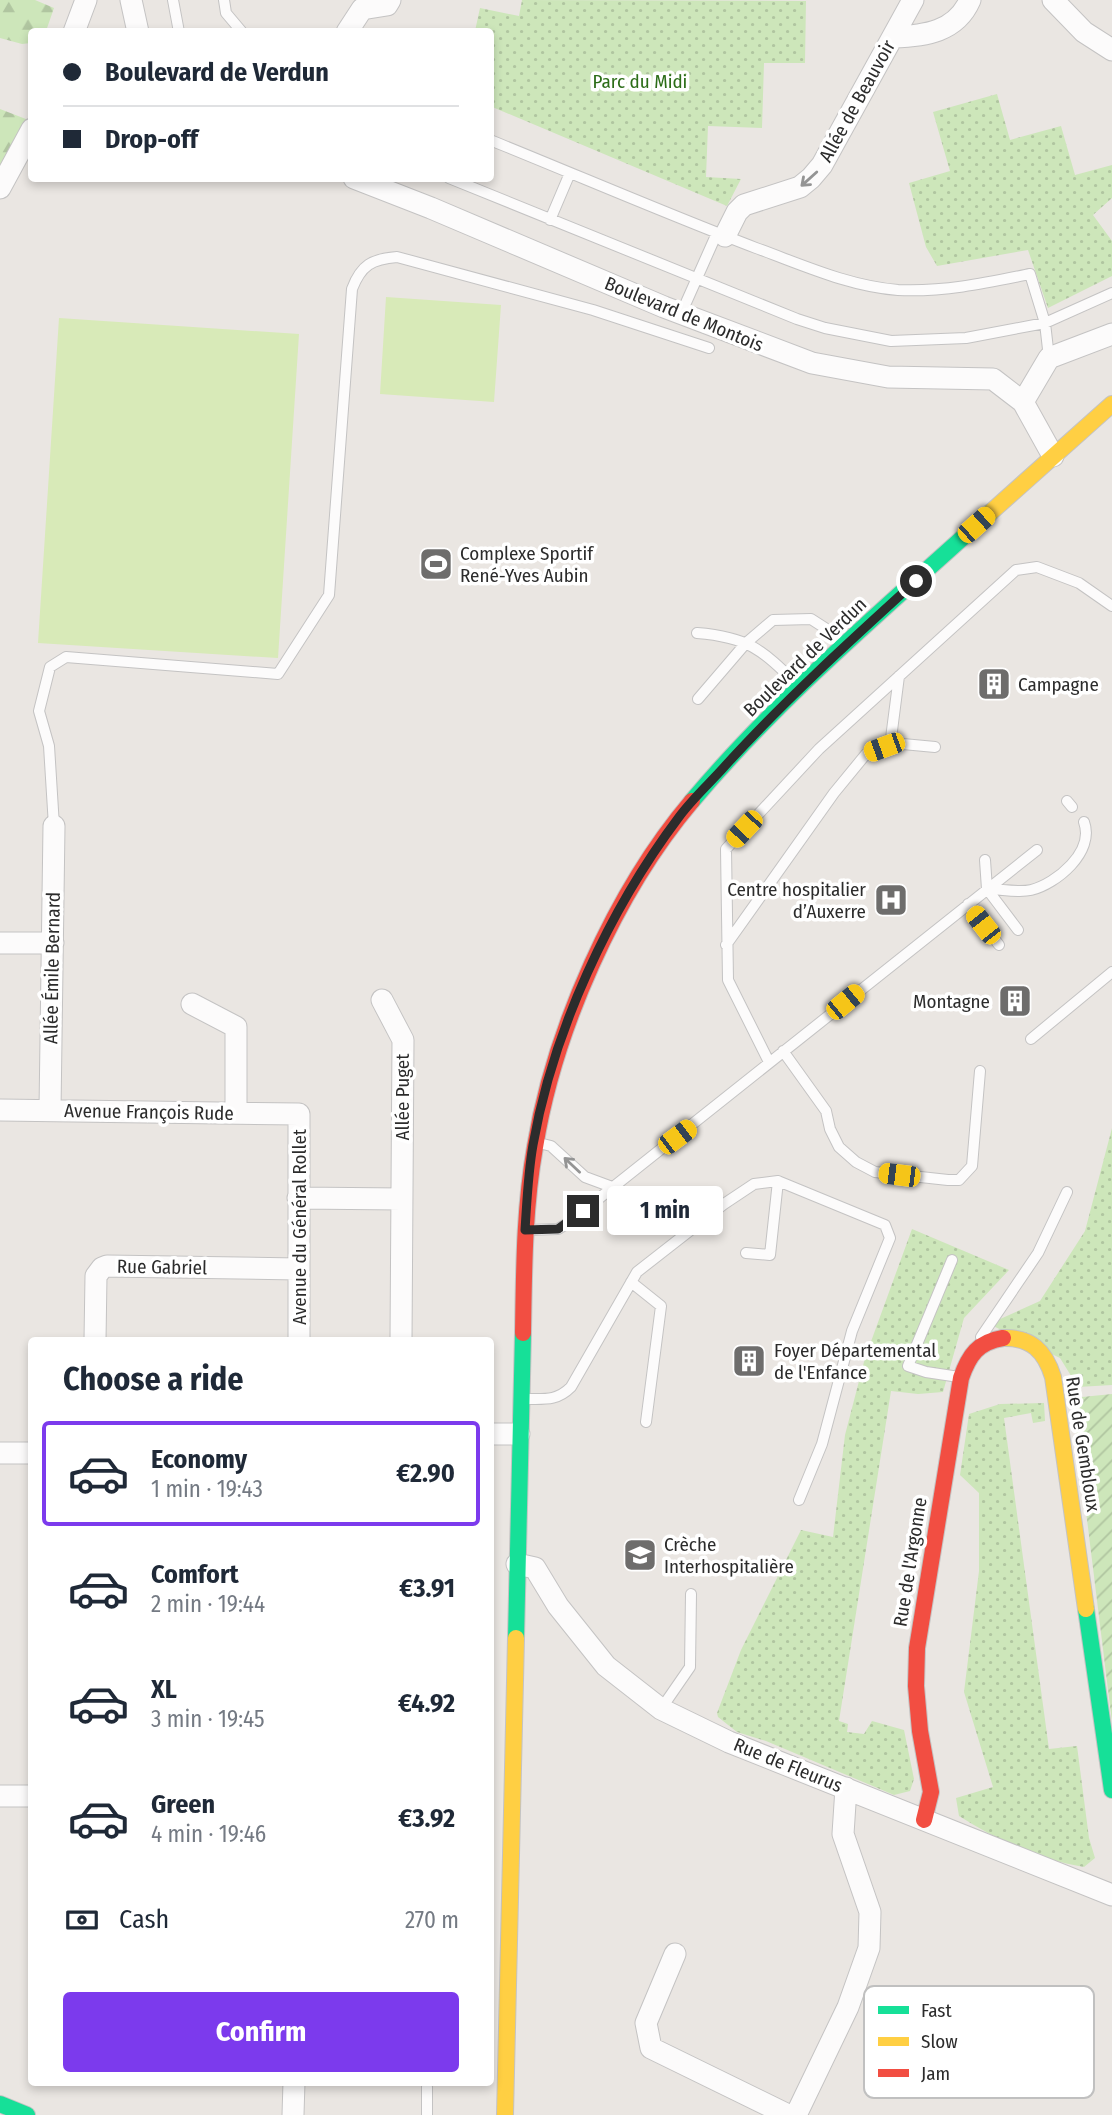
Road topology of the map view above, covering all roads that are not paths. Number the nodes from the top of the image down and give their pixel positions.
1 (86, 0) edge
2 (131, 0) edge
3 (173, 0) edge
4 (223, 0) edge
5 (913, 0) edge
6 (970, 0) edge
7 (1053, 0) edge
8 (389, 2) edge
9 (76, 28) edge
10 (136, 28) edge
11 (178, 28) edge
12 (239, 28) edge
13 (350, 28) edge
14 (893, 37) junction
15 (1112, 50) edge
16 (28, 136) edge
17 (494, 142) edge
18 (570, 173) junction
19 (364, 182) edge
20 (459, 182) edge
21 (0, 188) edge
22 (550, 220) junction
23 (721, 234) junction
24 (697, 279) junction
25 (1112, 293) edge
26 (681, 314) junction
27 (1045, 323) junction
28 (1112, 334) edge
29 (709, 348) dead end
30 (1049, 358) junction
31 (1023, 402) junction
32 (1112, 404) edge
33 (1053, 456) junction
34 (1112, 606) edge
35 (697, 632) dead end
36 (746, 643) junction
37 (844, 647) junction
38 (899, 676) junction
39 (800, 687) junction
40 (698, 699) dead end
41 (890, 746) junction
42 (935, 747) dead end
43 (1084, 822) dead end
44 (54, 826) joint
45 (1037, 850) dead end
46 (985, 860) dead end
47 (987, 889) junction
48 (968, 904) junction
49 (1018, 930) dead end
50 (0, 943) edge
51 (52, 943) junction
52 (726, 945) junction
53 (999, 945) dead end
54 (1112, 972) edge
55 (382, 1000) dead end
56 (192, 1004) dead end
57 (1031, 1039) dead end
58 (783, 1051) junction
59 (769, 1062) junction
60 (980, 1071) dead end
61 (0, 1110) edge
62 (50, 1110) junction
63 (236, 1113) junction
64 (299, 1114) joint
65 (534, 1143) junction
66 (778, 1181) junction
67 (612, 1187) junction
68 (1067, 1192) dead end
69 (299, 1198) junction
70 (402, 1199) junction
71 (525, 1230) junction
72 (746, 1253) dead end
73 (952, 1259) dead end
74 (298, 1269) junction
75 (631, 1282) junction
76 (94, 1337) edge
77 (299, 1337) edge
78 (401, 1337) edge
79 (978, 1346) junction
80 (961, 1378) junction
81 (520, 1398) junction
82 (646, 1422) dead end
83 (494, 1434) edge
84 (519, 1434) junction
85 (0, 1453) edge
86 (28, 1453) edge
87 (799, 1500) dead end
88 (517, 1564) junction
89 (691, 1594) dead end
90 (661, 1709) junction
91 (846, 1788) junction
92 (1112, 1790) edge
93 (0, 1796) edge
94 (28, 1796) edge
95 (924, 1820) junction
96 (1112, 1895) edge
97 (675, 1954) dead end
98 (294, 2086) edge
99 (427, 2087) dead end
100 (0, 2104) edge
101 (27, 2115) edge
102 (293, 2115) edge
103 (427, 2115) edge
104 (505, 2115) edge
105 (788, 2115) edge
106 (796, 2115) edge

1 - 9 street
2 - 10 street
3 - 11 lane
4 - 12 lane
5 - 14 street, Allée de Beauvoir
6 - 14 street
7 - 15 street
8 - 13 street
14 -> 23 street, Allée de Beauvoir
16 - 21 street
17 - 18 lane
18 - 22 lane
18 - 23 lane
19 - 26 street, Boulevard de Montois
20 - 22 lane
22 - 24 lane
23 - 24 lane
23 - 27 lane
24 - 26 lane
24 - 27 lane
25 - 27 lane
26 - 31 street, Boulevard de Montois
27 - 30 lane
28 - 30 street
29 - 44 lane
30 - 31 street
31 - 33 street, Boulevard de Montois
32 - 33 main road, Boulevard de Verdun
33 - 37 main road, Boulevard de Verdun
34 - 38 lane
35 - 36 lane
36 - 37 lane
36 - 39 lane
36 - 40 lane
37 - 39 main road, Boulevard de Verdun
38 - 41 lane
38 - 52 lane
39 - 65 main road, Boulevard de Verdun
41 - 42 lane
41 - 52 lane
43 - 47 lane
44 - 51 street, Allée Émile Bernard
45 - 47 lane
46 - 47 lane
47 - 48 lane
47 - 49 lane
48 - 53 lane
48 - 58 lane
50 - 51 street
51 - 62 street, Allée Émile Bernard
52 - 59 lane
54 - 57 lane
55 - 70 street, Allée Puget
56 - 63 street
58 - 59 lane
58 - 60 lane
59 - 67 lane
61 - 62 street, Avenue François Rude
62 - 63 street, Avenue François Rude
63 - 64 street, Avenue François Rude
64 - 69 street, Avenue du Général Rollet
67 -> 65 lane
65 - 71 main road, Boulevard de Verdun
66 - 72 lane
66 - 75 lane
66 - 87 lane
67 - 71 lane
68 - 79 lane
69 - 70 street
69 - 74 street, Avenue du Général Rollet
70 - 78 street, Allée Puget
71 - 81 main road, Boulevard de Verdun
73 - 80 lane
74 - 76 street, Rue Gabriel
74 - 77 street, Avenue du Général Rollet
75 - 81 lane
75 - 82 lane
79 - 80 main road, Rue de l'Argonne
79 - 92 main road, Rue de Gembloux
80 - 95 main road, Rue de l'Argonne
81 - 84 main road, Boulevard de Verdun
83 - 84 street
84 - 88 main road, Boulevard de Verdun
85 - 86 street
88 - 90 street, Rue de Fleurus
88 - 104 main road, Boulevard de Verdun
89 - 90 lane
90 - 91 street, Rue de Fleurus
91 - 95 street, Rue de Fleurus
91 - 106 street
93 - 94 street
95 - 96 street, Rue de Fleurus
97 - 105 street
98 - 102 street
99 - 103 lane
100 - 101 main road

